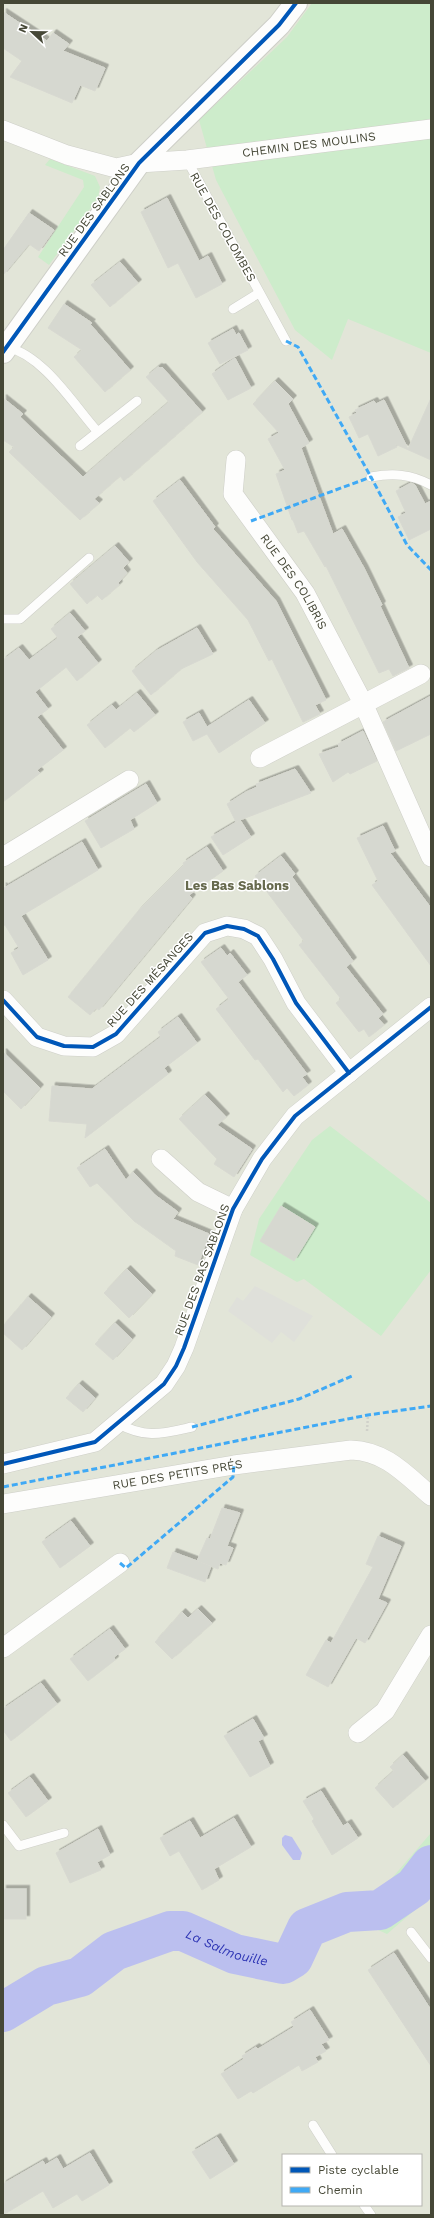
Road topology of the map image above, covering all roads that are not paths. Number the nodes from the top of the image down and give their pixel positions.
1 (296, 3) edge
2 (431, 129) edge
3 (3, 130) edge
4 (187, 160) junction
5 (139, 163) junction
6 (259, 293) junction
7 (233, 309) dead end
8 (286, 341) dead end
9 (5, 350) edge
10 (138, 401) dead end
11 (97, 431) junction
12 (80, 446) dead end
13 (236, 460) dead end
14 (371, 477) dead end
15 (431, 485) edge
16 (89, 558) dead end
17 (3, 619) edge
18 (421, 674) dead end
19 (363, 703) junction
20 (260, 758) dead end
21 (129, 780) dead end
22 (3, 858) edge
23 (431, 858) edge
24 (3, 1000) edge
25 (431, 1007) edge
26 (349, 1073) junction
27 (160, 1159) dead end
28 (233, 1209) junction
29 (117, 1423) junction
30 (192, 1427) dead end
31 (3, 1464) edge
32 (431, 1496) edge
33 (3, 1504) edge
34 (120, 1563) dead end
35 (431, 1635) edge
36 (3, 1648) edge
37 (358, 1733) dead end
38 (3, 1825) edge
39 (64, 1833) dead end
40 (411, 1932) dead end
41 (431, 1958) edge
42 (313, 2125) dead end
43 (331, 2154) edge
44 (365, 2206) edge
45 (370, 2215) edge

1 - 5 street, RUE DES SABLONS
2 - 4 street, CHEMIN DES MOULINS
3 - 5 street
4 - 5 street, RUE DES SABLONS
4 - 6 lane, RUE DES COLOMBES
5 - 9 street, RUE DES SABLONS
6 - 7 lane, RUE DES COLOMBES
6 - 8 lane, RUE DES COLOMBES
9 - 11 lane
10 - 11 lane
11 - 12 lane
13 - 19 street, RUE DES COLIBRIS
14 - 15 lane
16 - 17 lane
18 - 19 street
19 - 20 street
19 - 23 street, RUE DES COLIBRIS
21 - 22 street
24 - 26 street, RUE DES MÉSANGES
25 - 26 street, RUE DES BAS SABLONS
26 - 28 street, RUE DES BAS SABLONS
27 - 28 street
28 - 29 street, RUE DES BAS SABLONS
29 - 30 lane
29 - 31 street, RUE DES BAS SABLONS
32 - 33 street, RUE DES PETITS PRÉS
34 - 36 street
35 - 37 street
38 - 39 lane
40 - 41 lane
42 - 43 lane
44 - 45 lane

